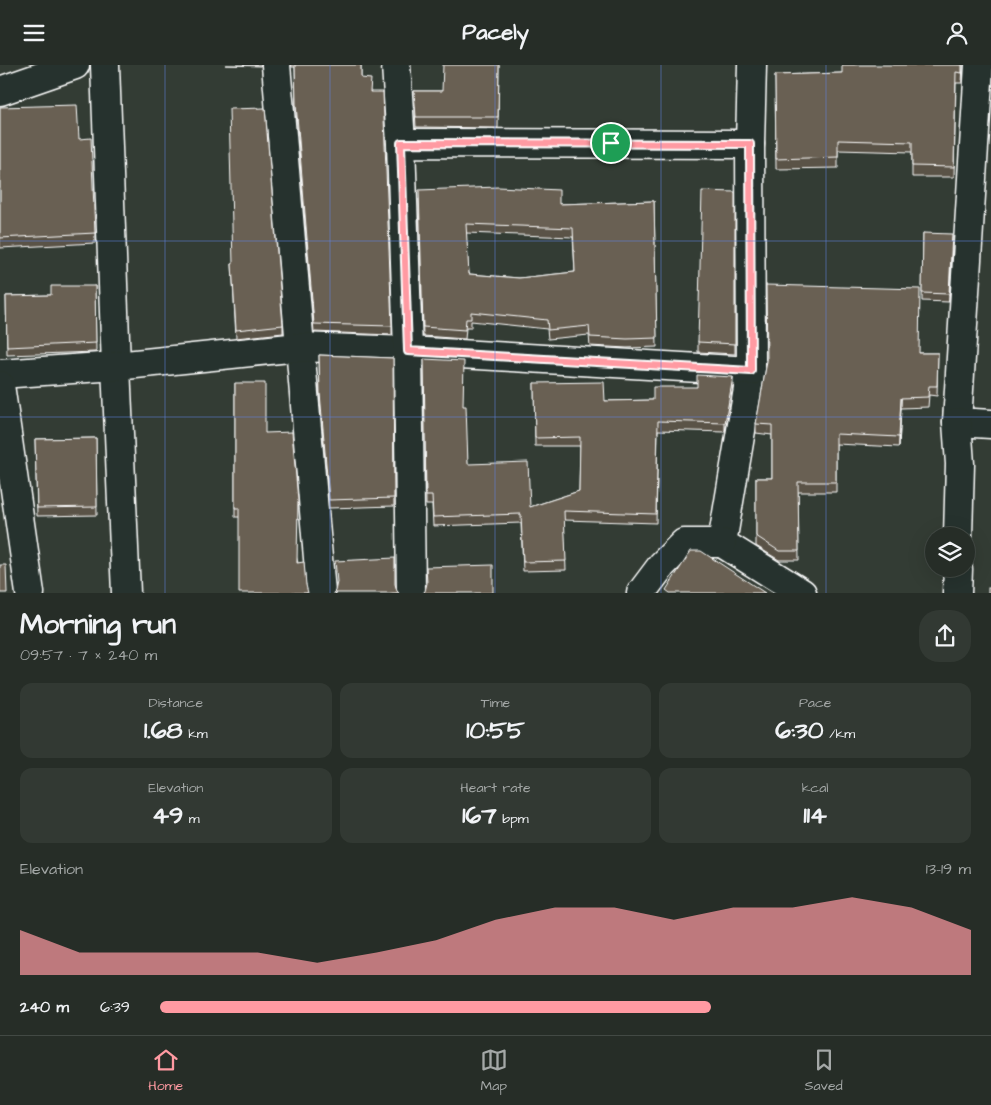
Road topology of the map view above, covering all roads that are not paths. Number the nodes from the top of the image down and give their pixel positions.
1 (75, 65) edge
2 (105, 65) edge
3 (276, 65) edge
4 (396, 65) edge
5 (752, 65) edge
6 (979, 65) edge
7 (0, 91) edge
8 (401, 143) junction
9 (750, 144) junction
10 (982, 162) edge
11 (299, 347) junction
12 (408, 351) junction
13 (116, 366) junction
14 (751, 371) junction
15 (0, 374) edge
16 (0, 385) edge
17 (957, 422) junction
18 (991, 424) edge
19 (958, 527) edge
20 (722, 543) junction
21 (958, 577) edge
22 (30, 593) edge
23 (126, 593) edge
24 (321, 593) edge
25 (411, 593) edge
26 (641, 593) edge
27 (802, 593) edge
28 (957, 593) edge

1 - 7 street
2 - 13 street
3 - 11 street
4 - 8 street
5 - 9 street
6 - 10 street
8 - 9 street
8 - 12 street
9 - 14 street
10 - 17 street
11 - 12 street
11 - 13 street
11 - 24 street
12 - 14 street
12 - 25 street
13 - 15 street
13 - 23 street
14 - 20 street
16 - 22 street
17 - 18 street
17 - 19 street
20 - 26 street
20 - 27 street
21 - 28 street

